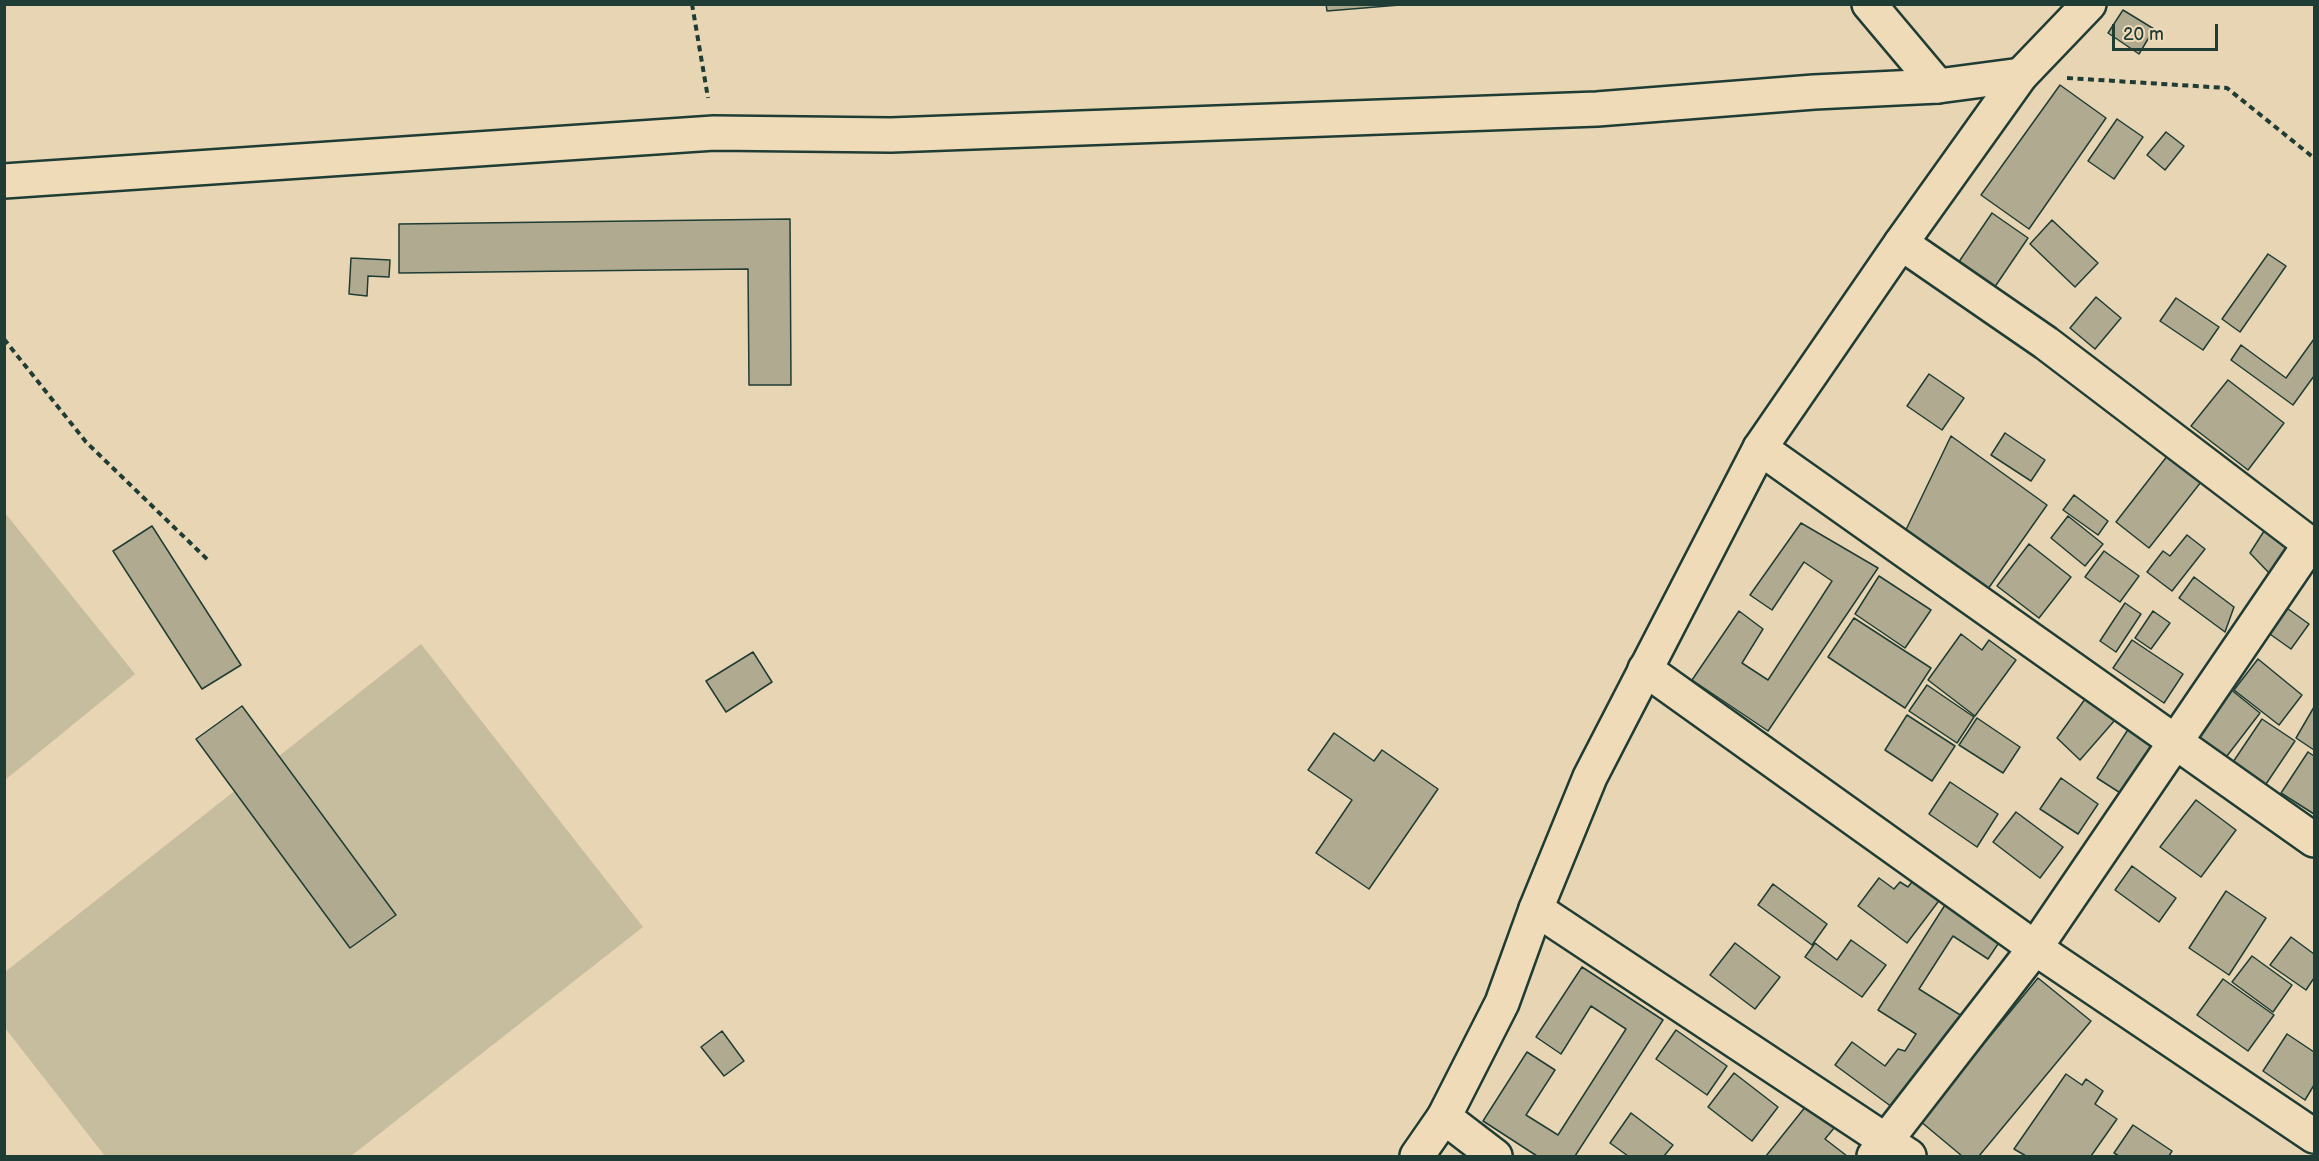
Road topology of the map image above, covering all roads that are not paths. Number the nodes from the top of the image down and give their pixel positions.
1 (1869, 4) edge
2 (2089, 4) edge
3 (2021, 75) junction
4 (1938, 86) junction
5 (4, 181) edge
6 (1900, 243) junction
7 (1760, 448) junction
8 (2312, 546) edge
9 (1645, 669) junction
10 (2174, 742) junction
11 (2314, 840) edge
12 (1536, 909) junction
13 (2035, 948) junction
14 (1444, 1117) junction
15 (2314, 1136) edge
16 (1890, 1151) edge
17 (1417, 1156) edge
18 (1495, 1156) edge

1 - 4 street
2 - 3 street
3 - 4 street
3 - 6 street
4 - 5 street
6 - 7 street
6 - 8 street
7 - 9 street
7 - 10 street
8 - 10 street
9 - 12 street
9 - 13 street
10 - 11 street
10 - 13 street
12 - 14 street
12 - 16 street
13 - 15 street
13 - 16 street
14 - 17 street
14 - 18 street

